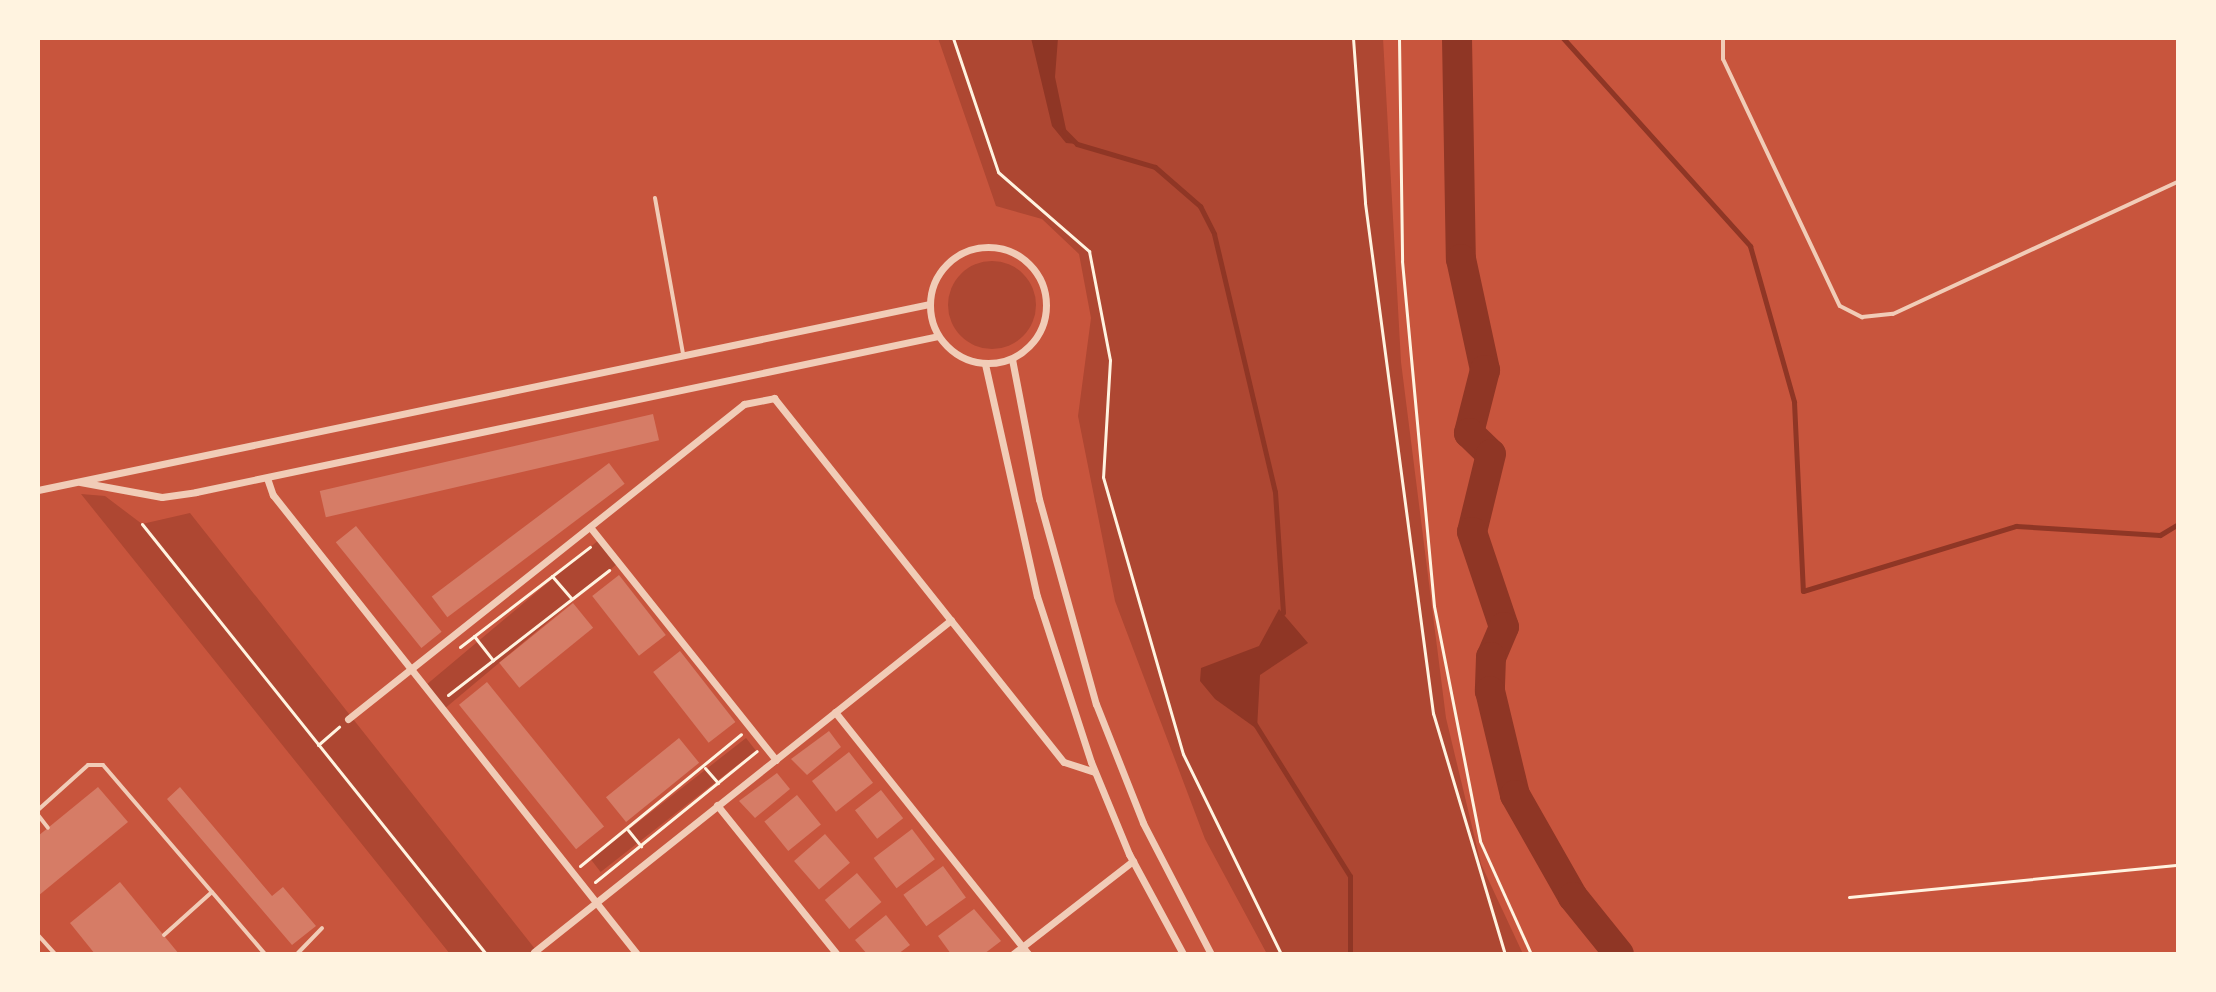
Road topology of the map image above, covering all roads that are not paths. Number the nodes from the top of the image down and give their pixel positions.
1 (1723, 38) edge
2 (2178, 182) edge
3 (655, 198) dead end
4 (929, 304) junction
5 (938, 336) junction
6 (683, 356) junction
7 (1012, 359) junction
8 (985, 364) junction
9 (267, 478) junction
10 (74, 482) junction
11 (38, 490) edge
12 (590, 527) junction
13 (951, 620) junction
14 (411, 670) junction
15 (835, 712) junction
16 (348, 719) road end
17 (776, 760) junction
18 (1094, 772) junction
19 (717, 805) junction
20 (38, 812) edge
21 (48, 828) dead end
22 (1133, 861) junction
23 (212, 892) junction
24 (597, 903) junction
25 (322, 928) dead end
26 (38, 935) edge
27 (164, 935) dead end
28 (1022, 946) junction
29 (534, 952) dead end
30 (55, 954) edge
31 (265, 954) edge
32 (297, 954) edge
33 (637, 954) edge
34 (837, 954) edge
35 (1013, 954) edge
36 (1028, 954) edge
37 (1183, 954) edge
38 (1211, 954) edge

1 - 2 lane
3 - 6 lane
4 - 5 street
4 - 6 street
4 - 7 street
5 - 8 street
5 - 9 street
6 - 10 street
7 - 8 street
7 - 38 street
8 - 18 street
9 - 10 street
9 - 14 street
10 - 11 street
12 - 13 street
12 - 14 street
12 - 17 street
13 - 15 street
13 - 18 street
14 - 16 street
14 - 24 street
15 - 17 street
15 - 28 street
17 - 19 street
18 - 22 street
19 - 24 street
19 - 34 street
20 - 21 lane
20 - 23 lane
22 - 28 street
22 - 37 street
23 - 27 lane
23 - 31 lane
24 - 29 street
24 - 33 street
25 - 32 lane
26 - 30 lane
28 - 35 street
28 - 36 street

